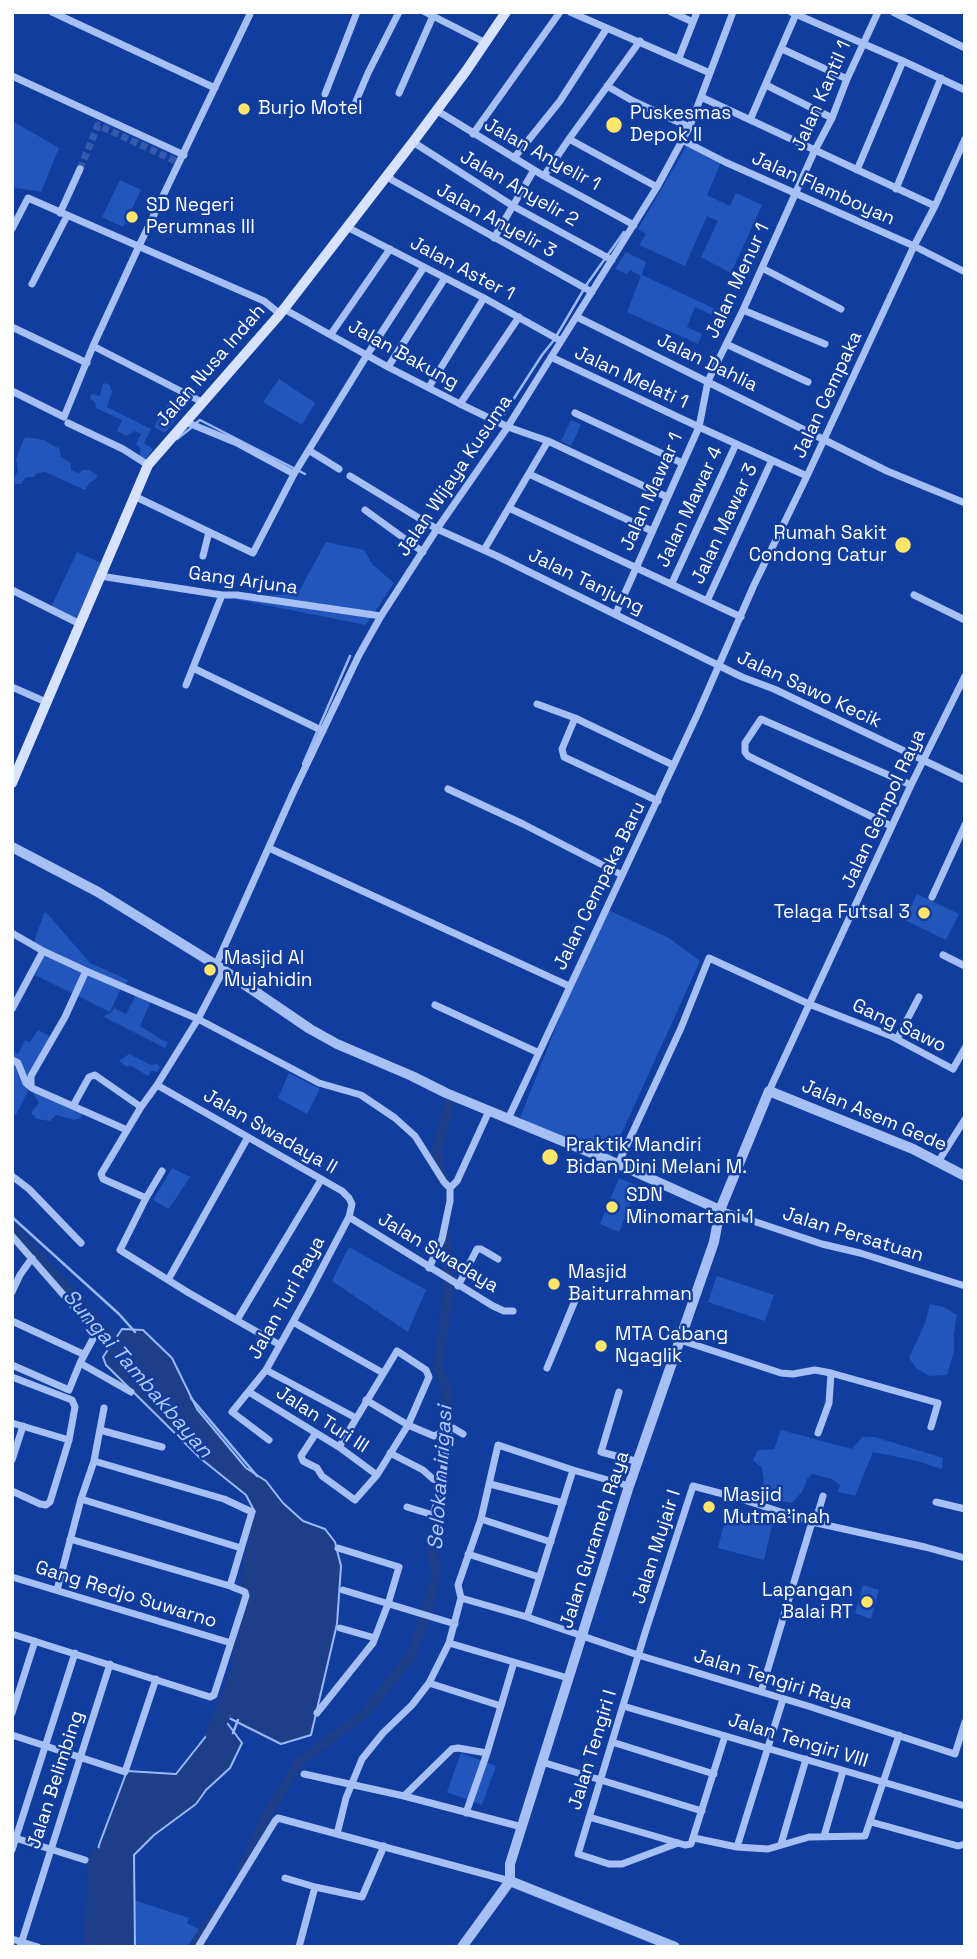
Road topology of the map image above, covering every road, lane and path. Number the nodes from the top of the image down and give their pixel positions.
1 (52, 12) edge
2 (251, 12) edge
3 (357, 12) edge
4 (398, 12) edge
5 (425, 12) edge
6 (506, 12) edge
7 (560, 12) edge
8 (671, 12) edge
9 (697, 12) edge
10 (733, 12) edge
11 (878, 12) edge
12 (893, 12) edge
13 (575, 13) edge
14 (793, 13) edge
15 (433, 16) junction
16 (693, 22) junction
17 (607, 28) junction
18 (640, 41) junction
19 (486, 43) junction
20 (863, 44) junction
21 (965, 48) edge
22 (782, 49) junction
23 (679, 58) junction
24 (903, 61) junction
25 (710, 73) junction
26 (12, 76) edge
27 (941, 78) junction
28 (847, 79) junction
29 (766, 85) junction
30 (607, 86) junction
31 (215, 88) junction
32 (965, 90) edge
33 (399, 93) dead end
34 (325, 94) dead end
35 (701, 97) junction
36 (349, 109) dead end
37 (436, 110) junction
38 (832, 118) junction
39 (750, 120) junction
40 (690, 127) junction
41 (472, 134) junction
42 (569, 139) junction
43 (965, 139) edge
44 (682, 141) junction
45 (413, 142) junction
46 (814, 152) junction
47 (184, 155) junction
48 (514, 158) junction
49 (80, 169) tunnel mouth
50 (534, 170) junction
51 (857, 170) junction
52 (388, 175) junction
53 (544, 176) junction
54 (657, 187) junction
55 (896, 190) junction
56 (795, 194) junction
57 (513, 206) junction
58 (935, 206) junction
59 (63, 214) junction
60 (634, 225) junction
61 (347, 227) junction
62 (12, 229) edge
63 (494, 238) junction
64 (139, 246) junction
65 (914, 246) junction
66 (390, 249) junction
67 (609, 259) junction
68 (424, 267) junction
69 (762, 268) junction
70 (965, 272) edge
71 (445, 278) junction
72 (32, 284) dead end
73 (588, 290) junction
74 (484, 298) junction
75 (841, 309) dead end
76 (743, 310) junction
77 (282, 311) junction
78 (519, 317) junction
79 (577, 317) junction
80 (12, 327) edge
81 (331, 334) junction
82 (558, 339) junction
83 (726, 344) junction
84 (825, 344) dead end
85 (93, 346) junction
86 (367, 355) junction
87 (551, 357) junction
88 (87, 363) junction
89 (388, 367) junction
90 (708, 381) junction
91 (808, 382) dead end
92 (429, 387) junction
93 (12, 391) edge
94 (202, 402) junction
95 (460, 404) junction
96 (575, 413) dead end
97 (66, 420) junction
98 (186, 422) junction
99 (508, 427) junction
100 (699, 427) junction
101 (824, 440) junction
102 (548, 441) junction
103 (736, 444) junction
104 (310, 452) junction
105 (772, 460) junction
106 (682, 463) junction
107 (148, 465) junction
108 (339, 470) dead end
109 (294, 474) junction
110 (529, 474) junction
111 (807, 475) junction
112 (349, 476) dead end
113 (134, 496) junction
114 (667, 497) junction
115 (965, 503) edge
116 (509, 508) junction
117 (365, 510) dead end
118 (437, 529) junction
119 (652, 531) junction
120 (209, 532) junction
121 (484, 550) junction
122 (423, 552) junction
123 (203, 556) dead end
124 (636, 567) junction
125 (100, 576) junction
126 (672, 583) junction
127 (12, 590) edge
128 (222, 595) junction
129 (914, 595) dead end
130 (707, 601) junction
131 (616, 613) junction
132 (381, 616) junction
133 (741, 617) junction
134 (965, 620) edge
135 (80, 624) junction
136 (719, 665) junction
137 (193, 668) junction
138 (965, 676) edge
139 (186, 685) dead end
140 (12, 687) edge
141 (955, 697) junction
142 (47, 702) junction
143 (965, 702) edge
144 (537, 704) dead end
145 (575, 718) junction
146 (323, 731) junction
147 (923, 760) junction
148 (673, 765) junction
149 (965, 780) edge
150 (12, 783) edge
151 (911, 785) junction
152 (448, 789) dead end
153 (658, 801) junction
154 (965, 825) edge
155 (891, 826) junction
156 (12, 847) edge
157 (269, 848) junction
158 (622, 875) junction
159 (932, 897) dead end
160 (12, 933) edge
161 (43, 951) junction
162 (943, 956) dead end
163 (965, 966) edge
164 (220, 968) junction
165 (86, 971) junction
166 (569, 986) junction
167 (12, 989) edge
168 (22, 990) junction
169 (919, 997) dead end
170 (809, 1004) junction
171 (435, 1005) dead end
172 (12, 1009) edge
173 (198, 1019) junction
174 (897, 1039) junction
175 (965, 1048) edge
176 (539, 1053) junction
177 (12, 1060) edge
178 (157, 1085) junction
179 (32, 1088) junction
180 (769, 1091) junction
181 (74, 1106) junction
182 (141, 1107) junction
183 (489, 1111) junction
184 (508, 1119) junction
185 (965, 1119) edge
186 (127, 1130) junction
187 (248, 1137) junction
188 (938, 1162) junction
189 (618, 1164) junction
190 (162, 1171) dead end
191 (12, 1176) edge
192 (965, 1176) edge
193 (321, 1180) junction
194 (450, 1188) junction
195 (146, 1198) junction
196 (720, 1210) junction
197 (349, 1217) junction
198 (12, 1236) edge
199 (81, 1243) dead end
200 (32, 1258) junction
201 (498, 1259) dead end
202 (429, 1268) junction
203 (16, 1273) edge
204 (168, 1280) junction
205 (457, 1285) junction
206 (965, 1286) edge
207 (579, 1291) dead end
208 (12, 1292) edge
209 (513, 1311) dead end
210 (237, 1320) junction
211 (12, 1321) edge
212 (293, 1322) junction
213 (680, 1340) junction
214 (280, 1345) junction
215 (83, 1353) junction
216 (80, 1363) junction
217 (12, 1365) edge
218 (547, 1368) dead end
219 (266, 1370) junction
220 (383, 1373) junction
221 (831, 1373) junction
222 (12, 1377) edge
223 (131, 1392) dead end
224 (249, 1392) junction
225 (619, 1392) dead end
226 (366, 1400) junction
227 (104, 1408) dead end
228 (356, 1418) junction
229 (12, 1423) edge
230 (408, 1425) junction
231 (23, 1426) junction
232 (931, 1427) dead end
233 (100, 1430) junction
234 (447, 1430) junction
235 (316, 1433) junction
236 (818, 1433) dead end
237 (464, 1434) dead end
238 (69, 1440) junction
239 (269, 1440) dead end
240 (162, 1447) dead end
241 (339, 1447) junction
242 (390, 1452) junction
243 (12, 1460) edge
244 (94, 1461) junction
245 (639, 1462) junction
246 (573, 1470) junction
247 (377, 1475) junction
248 (441, 1483) junction
249 (490, 1484) junction
250 (629, 1486) junction
251 (12, 1490) edge
252 (823, 1496) dead end
253 (81, 1499) junction
254 (936, 1502) dead end
255 (563, 1503) junction
256 (407, 1507) dead end
257 (965, 1509) edge
258 (481, 1519) junction
259 (813, 1522) junction
260 (70, 1539) junction
261 (551, 1542) junction
262 (241, 1548) junction
263 (338, 1548) dead end
264 (468, 1554) junction
265 (965, 1558) edge
266 (12, 1577) edge
267 (539, 1577) junction
268 (230, 1586) junction
269 (57, 1590) junction
270 (343, 1590) dead end
271 (461, 1598) junction
272 (388, 1604) junction
273 (527, 1617) junction
274 (455, 1624) junction
275 (340, 1628) dead end
276 (12, 1634) edge
277 (582, 1636) junction
278 (375, 1638) junction
279 (36, 1641) junction
280 (231, 1643) junction
281 (449, 1643) junction
282 (75, 1653) junction
283 (638, 1655) junction
284 (514, 1662) junction
285 (110, 1664) junction
286 (568, 1678) junction
287 (156, 1679) junction
288 (429, 1683) junction
289 (761, 1692) junction
290 (783, 1699) junction
291 (501, 1706) junction
292 (623, 1706) junction
293 (12, 1713) edge
294 (317, 1713) dead end
295 (965, 1722) edge
296 (12, 1735) edge
297 (899, 1735) junction
298 (725, 1736) junction
299 (612, 1742) junction
300 (45, 1745) junction
301 (768, 1748) junction
302 (487, 1754) junction
303 (81, 1757) junction
304 (806, 1759) junction
305 (542, 1762) junction
306 (843, 1772) junction
307 (304, 1774) dead end
308 (714, 1774) junction
309 (600, 1779) junction
310 (883, 1783) junction
311 (351, 1784) junction
312 (404, 1796) junction
313 (965, 1806) edge
314 (702, 1811) junction
315 (466, 1813) junction
316 (589, 1816) junction
317 (871, 1822) junction
318 (522, 1827) junction
319 (337, 1835) junction
320 (824, 1836) junction
321 (14, 1838) edge
322 (692, 1841) junction
323 (678, 1843) junction
324 (782, 1844) junction
325 (965, 1844) edge
326 (384, 1846) junction
327 (737, 1847) junction
328 (50, 1849) junction
329 (12, 1850) edge
330 (85, 1860) dead end
331 (285, 1878) dead end
332 (510, 1881) junction
333 (315, 1887) junction
334 (12, 1939) edge
335 (20, 1944) edge
336 (38, 1947) edge
337 (198, 1947) edge
338 (299, 1947) edge
339 (462, 1947) edge
340 (675, 1947) edge

1 - 31 street
2 - 31 street
3 - 34 street
4 - 36 street
5 - 15 street
6 - 19 main road, Jalan Nusa Indah
7 - 41 street
8 - 16 street
9 - 16 street
10 - 25 street, Jalan Wijaya Kusuma
11 - 20 street, Jalan Kantil 1
12 - 21 street
13 - 17 street
14 - 20 street
14 - 22 street
15 - 19 street
15 - 33 street
16 - 23 street
17 - 18 street
17 - 48 street
18 - 23 street
18 - 30 street
19 - 37 main road, Jalan Nusa Indah
20 - 24 street
20 - 28 street, Jalan Kantil 1
22 - 28 street
22 - 29 street
23 - 25 street
24 - 27 street
24 - 51 street
25 - 35 street, Jalan Wijaya Kusuma
26 - 47 street
27 - 32 street
27 - 55 street
28 - 38 street, Jalan Kantil 1
29 - 38 street
29 - 39 street
30 - 40 street
30 - 42 street
31 - 47 street
35 - 39 street
35 - 40 street, Jalan Wijaya Kusuma
37 - 41 street, Jalan Anyelir 1
37 - 45 main road, Jalan Nusa Indah
38 - 46 street, Jalan Kantil 1
39 - 46 street
40 - 44 street, Jalan Wijaya Kusuma
41 - 48 street, Jalan Anyelir 1
42 - 53 street
42 - 54 street
43 - 58 street, Jalan Cempaka
44 - 54 street, Jalan Wijaya Kusuma
44 - 56 street, Jalan Flamboyan
45 - 52 main road, Jalan Nusa Indah
45 - 57 street, Jalan Anyelir 2
46 - 51 street
46 - 56 street, Jalan Kantil 1
47 - 64 street
48 - 50 street, Jalan Anyelir 1
49 - 59 street
50 - 53 street, Jalan Anyelir 1
50 - 57 street
51 - 55 street
52 - 61 main road, Jalan Nusa Indah
52 - 63 street, Jalan Anyelir 3
53 - 60 street, Jalan Anyelir 1
54 - 60 street, Jalan Wijaya Kusuma
55 - 58 street
56 - 65 street, Jalan Flamboyan
56 - 69 street, Jalan Menur 1
57 - 63 street
57 - 67 street, Jalan Anyelir 2
58 - 65 street, Jalan Cempaka
59 - 62 street, Jalan Bakung
59 - 64 street, Jalan Bakung
59 - 72 street
60 - 67 street, Jalan Wijaya Kusuma
61 - 66 street, Jalan Aster 1
61 - 77 main road, Jalan Nusa Indah
63 - 73 street, Jalan Anyelir 3
64 - 77 street, Jalan Bakung
64 - 85 street
65 - 70 street, Jalan Flamboyan
65 - 101 street, Jalan Cempaka
66 - 68 street, Jalan Aster 1
66 - 81 street
67 - 73 street, Jalan Wijaya Kusuma
68 - 71 street, Jalan Aster 1
68 - 86 street
69 - 75 street
69 - 76 street, Jalan Menur 1
71 - 74 street, Jalan Aster 1
71 - 89 street
73 - 79 street, Jalan Wijaya Kusuma
74 - 78 street, Jalan Aster 1
74 - 92 street
76 - 83 street, Jalan Menur 1
76 - 84 street
77 - 81 street, Jalan Bakung
77 - 94 main road, Jalan Nusa Indah
78 - 82 street, Jalan Aster 1
78 - 95 street
79 - 82 street, Jalan Wijaya Kusuma
79 - 90 street, Jalan Dahlia
80 - 88 street
81 - 86 street, Jalan Bakung
82 - 87 street, Jalan Wijaya Kusuma
83 - 90 street, Jalan Menur 1
83 - 91 street
85 - 88 street
85 - 94 street
86 - 89 street, Jalan Bakung
86 - 104 street
87 - 99 street, Jalan Wijaya Kusuma
87 - 100 street, Jalan Melati 1
88 - 97 street
89 - 92 street, Jalan Bakung
90 - 100 street, Jalan Mawar 1
90 - 101 street, Jalan Dahlia
92 - 95 street, Jalan Bakung
93 - 97 street
94 - 98 main road, Jalan Nusa Indah
95 - 99 street, Jalan Bakung
96 - 106 street
97 - 107 street
98 - 107 main road, Jalan Nusa Indah
98 - 109 street
99 - 102 street, Jalan Bakung
99 - 118 street, Jalan Wijaya Kusuma
100 - 103 street, Jalan Melati 1
100 - 106 street, Jalan Mawar 1
101 - 111 street, Jalan Cempaka
101 - 115 street, Jalan Dahlia
102 - 110 street
102 - 114 street, Jalan Bakung
103 - 105 street, Jalan Melati 1
103 - 126 street, Jalan Mawar 4
104 - 108 street
104 - 109 street
105 - 111 street, Jalan Melati 1
105 - 130 street, Jalan Mawar 3
106 - 114 street, Jalan Mawar 1
107 - 113 main road, Jalan Nusa Indah
109 - 120 street
110 - 116 street
110 - 119 street
111 - 133 street, Jalan Cempaka
112 - 118 street, Jalan Tanjung
113 - 120 street
113 - 125 main road, Jalan Nusa Indah
114 - 119 street, Jalan Mawar 1
116 - 121 street
116 - 124 street
117 - 122 street
118 - 121 street, Jalan Tanjung
118 - 122 street, Jalan Wijaya Kusuma
119 - 124 street, Jalan Mawar 1
120 - 123 street
121 - 131 street, Jalan Tanjung
122 - 132 street, Jalan Wijaya Kusuma
124 - 126 street
124 - 131 street, Jalan Mawar 1
125 - 128 street, Gang Arjuna
125 - 135 main road, Jalan Nusa Indah
126 - 130 street
127 - 135 street
128 - 132 street, Gang Arjuna
128 - 137 street
129 - 134 street
130 - 133 street
131 - 136 street, Jalan Tanjung
132 - 146 street, Jalan Wijaya Kusuma
133 - 136 street, Jalan Cempaka
135 - 142 main road, Jalan Nusa Indah
136 - 147 street, Jalan Sawo Kecik
136 - 148 street, Jalan Cempaka Baru
137 - 139 street
137 - 146 street
138 - 141 street, Jalan Gempol Raya
140 - 142 street
141 - 143 street
141 - 147 street, Jalan Gempol Raya
142 - 150 main road, Jalan Nusa Indah
144 - 145 street
145 - 148 street
145 - 153 street
146 - 157 street, Jalan Wijaya Kusuma
147 - 149 street, Jalan Sawo Kecik
147 - 151 street, Jalan Gempol Raya
148 - 153 street, Jalan Cempaka Baru
151 - 155 street, Jalan Gempol Raya
151 - 155 street
152 - 158 street
153 - 158 street, Jalan Cempaka Baru
154 - 159 street
155 - 170 street, Jalan Gempol Raya
156 - 164 street
157 - 164 street, Jalan Wijaya Kusuma
157 - 166 street
158 - 166 street, Jalan Cempaka Baru
160 - 161 street
161 - 165 street
161 - 168 street
162 - 163 street
164 - 173 street, Jalan Wijaya Kusuma
164 - 183 street
165 - 173 street
165 - 179 street
166 - 176 street, Jalan Cempaka Baru
167 - 168 street
168 - 172 street
169 - 174 street
170 - 174 street, Gang Sawo
170 - 180 street, Jalan Gempol Raya
170 - 189 street, Gang Sawo
171 - 176 street
173 - 178 street, Jalan Wijaya Kusuma
173 - 194 street
174 - 175 street, Gang Sawo
176 - 184 street, Jalan Cempaka Baru
177 - 179 street
178 - 182 street, Jalan Wijaya Kusuma
178 - 187 street, Jalan Swadaya II
179 - 181 street
180 - 188 street, Jalan Asem Gede
180 - 196 street, Jalan Gurameh Raya
181 - 182 street
181 - 186 street
182 - 186 street, Jalan Wijaya Kusuma
183 - 184 street
183 - 194 street
184 - 189 street
185 - 188 street
186 - 195 street, Jalan Wijaya Kusuma
187 - 193 street, Jalan Swadaya II
187 - 204 street
188 - 192 street, Jalan Asem Gede
189 - 196 street
190 - 195 street
191 - 199 street
193 - 197 street, Jalan Swadaya II
193 - 210 street
194 - 202 street
195 - 204 street
196 - 206 street, Jalan Persatuan
196 - 213 street, Jalan Gurameh Raya
197 - 202 street, Jalan Swadaya
197 - 212 street, Jalan Turi Raya
198 - 200 street
200 - 203 street
200 - 215 street
201 - 205 street
202 - 205 street, Jalan Swadaya
203 - 208 street
204 - 210 street
205 - 209 street, Jalan Swadaya
207 - 218 street
210 - 214 street
211 - 215 street
212 - 214 street, Jalan Turi Raya
212 - 220 street
213 - 221 street
213 - 245 street, Jalan Gurameh Raya
214 - 219 street, Jalan Turi Raya
215 - 216 street
216 - 217 street
216 - 223 street
219 - 224 street, Jalan Turi Raya
219 - 228 street
220 - 226 street
220 - 230 street
221 - 232 street
221 - 236 street
222 - 238 street
224 - 235 street, Jalan Turi III
224 - 239 street, Jalan Turi Raya
225 - 245 street
226 - 228 street
226 - 230 street
227 - 233 street
228 - 241 street
229 - 231 street
230 - 234 street
230 - 242 street
231 - 238 street
231 - 243 street
233 - 240 street
233 - 244 street
234 - 237 street
234 - 248 street
235 - 241 street, Jalan Turi III
235 - 247 street
238 - 251 street
241 - 247 street, Jalan Turi III
242 - 247 street
242 - 248 street
244 - 253 street
244 - 262 street
245 - 250 street, Jalan Gurameh Raya
246 - 249 street
246 - 250 street
246 - 255 street
248 - 256 street
249 - 255 street
249 - 258 street
250 - 277 street, Jalan Gurameh Raya
252 - 259 street
253 - 260 street
253 - 262 street
254 - 257 street
255 - 261 street
258 - 261 street
258 - 264 street
259 - 265 street
259 - 283 street, Jalan Mujair I
259 - 289 street
260 - 268 street
260 - 269 street
261 - 267 street
262 - 268 street
263 - 272 street
264 - 267 street
264 - 271 street
266 - 269 street, Gang Redjo Suwarno
267 - 273 street
268 - 280 street
269 - 280 street, Gang Redjo Suwarno
270 - 272 street
271 - 273 street, Jalan Tengiri Raya
271 - 274 street
272 - 274 street
272 - 278 street
273 - 277 street, Jalan Tengiri Raya
274 - 281 street
275 - 278 street
276 - 279 street
277 - 283 street, Jalan Tengiri Raya
277 - 286 street, Jalan Gurameh Raya
278 - 294 street
279 - 282 street
279 - 293 street
280 - 287 street
281 - 284 street
281 - 288 street
282 - 285 street
282 - 300 street
283 - 289 street, Jalan Tengiri Raya
283 - 292 street, Jalan Tengiri I
284 - 286 street
284 - 291 street
285 - 287 street
285 - 303 street, Jalan Belimbing
286 - 305 street, Jalan Gurameh Raya
287 - 303 street
288 - 291 street
288 - 311 street
289 - 290 street, Jalan Tengiri Raya
290 - 297 street, Jalan Tengiri Raya
290 - 301 street
291 - 302 street
292 - 298 street, Jalan Tengiri VIII
292 - 299 street, Jalan Tengiri I
295 - 297 street, Jalan Tengiri Raya
296 - 300 street
297 - 310 street
298 - 301 street, Jalan Tengiri VIII
298 - 308 street
299 - 308 street
299 - 309 street, Jalan Tengiri I
300 - 303 street
300 - 321 street
301 - 304 street, Jalan Tengiri VIII
301 - 327 street
302 - 312 street
302 - 315 street
303 - 328 street, Jalan Belimbing
304 - 306 street, Jalan Tengiri VIII
304 - 324 street
305 - 309 street
305 - 318 street, Jalan Gurameh Raya
306 - 310 street, Jalan Tengiri VIII
306 - 320 street
307 - 311 street
308 - 314 street
309 - 314 street
309 - 316 street, Jalan Tengiri I
310 - 313 street, Jalan Tengiri VIII
310 - 317 street
311 - 312 street
311 - 319 street
312 - 315 street
314 - 322 street
315 - 318 street
316 - 323 street
316 - 323 street, Jalan Tengiri I
317 - 320 street
317 - 325 street
318 - 332 street, Jalan Gurameh Raya
319 - 326 street
319 - 337 street
320 - 324 street
321 - 328 street
321 - 329 street
322 - 323 street
322 - 327 street
324 - 327 street
326 - 332 street
326 - 333 street
328 - 330 street
328 - 335 street, Jalan Belimbing
331 - 333 street
332 - 339 street
332 - 340 street
333 - 338 street
334 - 335 street
335 - 336 street

